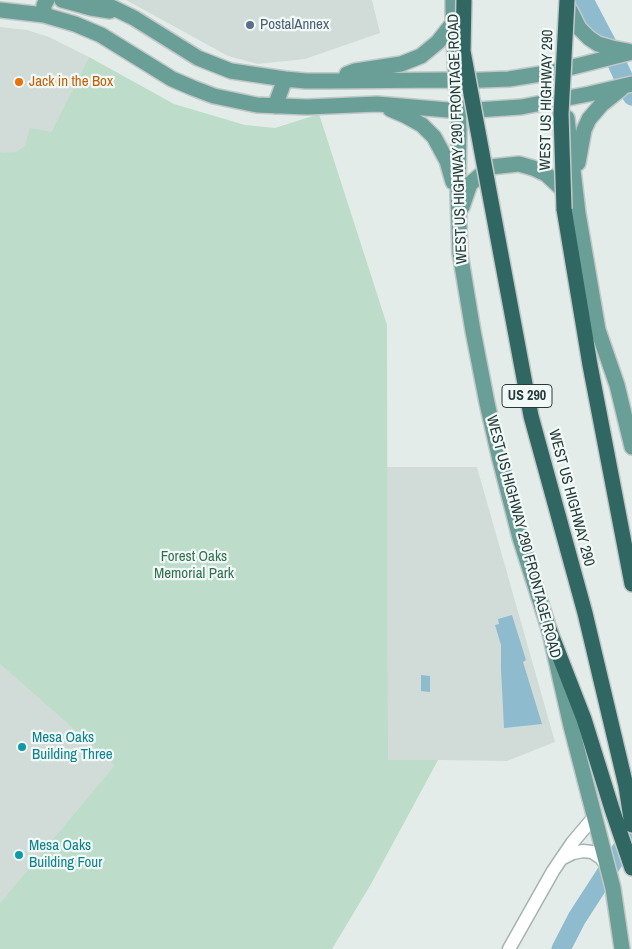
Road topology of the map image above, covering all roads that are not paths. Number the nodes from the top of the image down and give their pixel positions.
1 (47, 0) edge
2 (62, 0) edge
3 (97, 0) edge
4 (453, 0) edge
5 (464, 0) edge
6 (570, 3) edge
7 (0, 10) edge
8 (124, 13) junction
9 (44, 15) junction
10 (453, 23) junction
11 (632, 52) edge
12 (567, 69) junction
13 (285, 78) junction
14 (329, 81) junction
15 (456, 81) junction
16 (628, 85) edge
17 (567, 99) junction
18 (377, 104) junction
19 (275, 106) junction
20 (458, 111) junction
21 (575, 186) junction
22 (458, 196) junction
23 (578, 213) junction
24 (459, 216) junction
25 (632, 447) edge
26 (632, 584) edge
27 (549, 629) junction
28 (594, 817) junction
29 (632, 824) edge
30 (561, 859) junction
31 (608, 868) junction
32 (632, 868) edge
33 (509, 949) edge
34 (622, 949) edge

1 - 9 main road
2 - 8 main road
3 - 8 main road
4 - 10 main road, WEST US HIGHWAY 290 FRONTAGE ROAD
5 - 29 highway, WEST US HIGHWAY 290 / US 290, bridge
6 - 11 main road
6 - 12 main road
6 - 26 highway, WEST US HIGHWAY 290, bridge
7 - 9 main road
8 - 13 main road
9 - 19 main road
10 - 14 main road
10 - 15 main road, WEST US HIGHWAY 290 FRONTAGE ROAD
11 - 12 main road
12 - 15 main road
12 - 17 main road
13 - 14 main road
13 - 19 main road
14 - 15 main road
15 - 20 main road, WEST US HIGHWAY 290 FRONTAGE ROAD
16 - 17 main road
16 - 21 main road
17 - 20 main road
17 - 21 main road
18 - 19 main road
18 - 20 main road
18 - 22 main road
20 - 22 main road, WEST US HIGHWAY 290 FRONTAGE ROAD
21 - 23 main road
22 - 24 main road, WEST US HIGHWAY 290 FRONTAGE ROAD
23 - 24 main road
23 - 25 main road
24 - 27 main road, WEST US HIGHWAY 290 FRONTAGE ROAD
27 - 28 main road, WEST US HIGHWAY 290 FRONTAGE ROAD
27 - 32 highway
28 - 30 street
28 - 31 main road, WEST US HIGHWAY 290 FRONTAGE ROAD
30 - 31 street
30 - 33 street
31 - 34 main road, WEST US HIGHWAY 290 FRONTAGE ROAD

